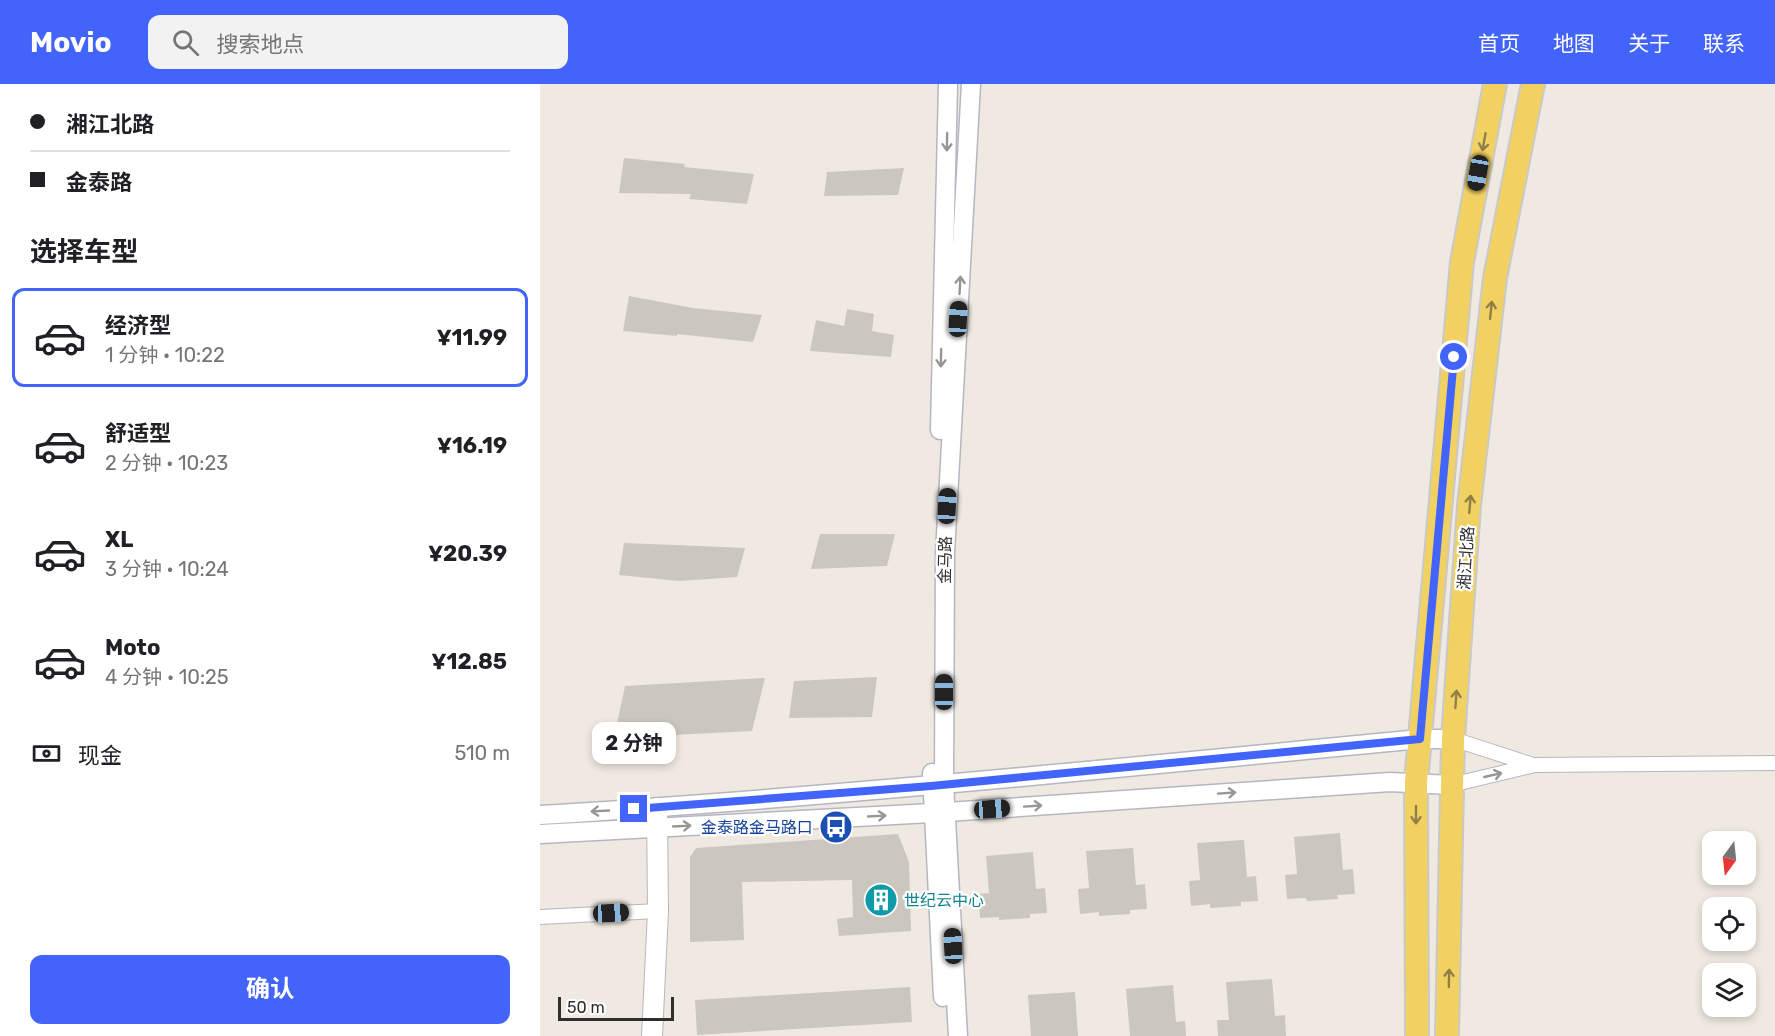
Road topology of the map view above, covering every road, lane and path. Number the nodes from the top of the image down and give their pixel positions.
1 (948, 84) edge
2 (971, 84) edge
3 (1495, 84) edge
4 (1533, 84) edge
5 (1420, 739) junction
6 (1453, 739) junction
7 (1775, 763) edge
8 (1535, 765) junction
9 (1416, 782) junction
10 (937, 785) junction
11 (1451, 785) junction
12 (939, 813) junction
13 (540, 815) edge
14 (657, 818) junction
15 (540, 834) edge
16 (658, 911) junction
17 (540, 917) edge
18 (652, 1036) edge
19 (945, 1036) edge
20 (958, 1036) edge
21 (1417, 1036) edge
22 (1448, 1036) edge

1 -> 10 street, 金马路
10 -> 2 street, 金马路
3 -> 5 main road, 湘江北路
6 -> 4 main road, 湘江北路
5 - 6 street
5 - 9 main road, 湘江北路
5 - 10 street
6 - 8 street
6 - 11 main road, 湘江北路
7 - 8 street
11 -> 8 street
9 - 11 street
12 -> 9 street
9 -> 21 main road, 湘江北路
10 - 12 street, 金马路
10 - 14 street
22 -> 11 main road, 湘江北路
14 -> 12 street
12 - 19 street, 金马路
12 - 20 street, 金马路
14 -> 13 street
14 - 15 street
14 - 16 main road
16 - 17 street
16 - 18 main road

